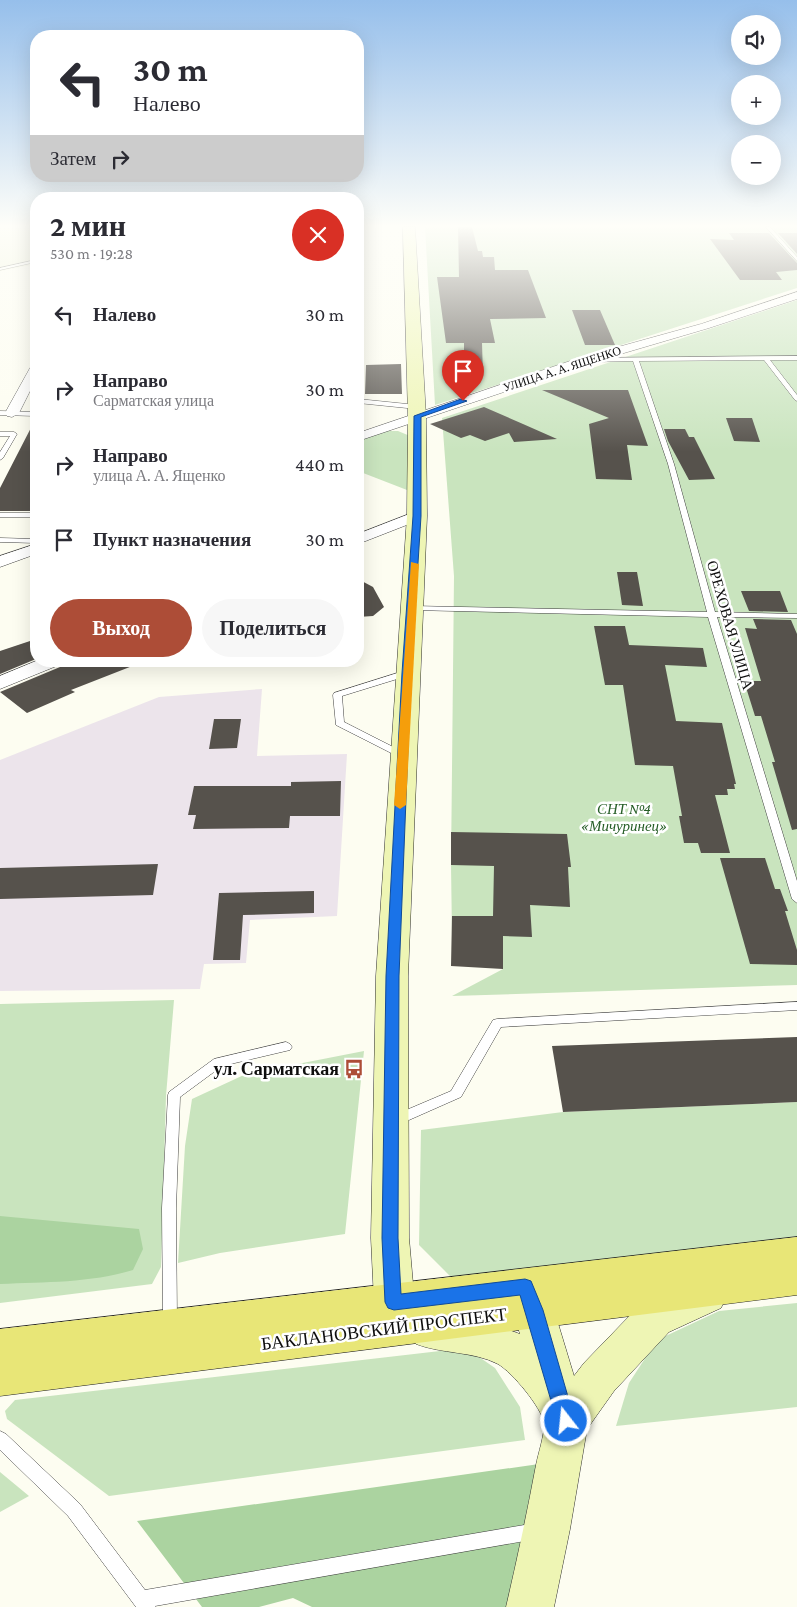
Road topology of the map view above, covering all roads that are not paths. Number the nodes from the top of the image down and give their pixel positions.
1 (412, 302) edge
2 (776, 302) edge
3 (797, 350) edge
4 (797, 358) edge
5 (635, 359) junction
6 (766, 359) junction
7 (774, 359) junction
8 (586, 360) junction
9 (30, 377) edge
10 (797, 399) edge
11 (364, 402) edge
12 (417, 412) junction
13 (6, 413) edge
14 (30, 414) edge
15 (0, 434) edge
16 (364, 434) edge
17 (0, 458) edge
18 (0, 515) edge
19 (30, 515) edge
20 (417, 516) junction
21 (364, 538) edge
22 (0, 540) edge
23 (30, 540) edge
24 (30, 551) edge
25 (0, 562) edge
26 (412, 608) junction
27 (712, 615) junction
28 (797, 616) edge
29 (39, 667) edge
30 (406, 673) junction
31 (0, 683) edge
32 (402, 755) junction
33 (797, 899) edge
34 (797, 1006) edge
35 (286, 1047) dead end
36 (409, 1115) dead end
37 (797, 1254) edge
38 (797, 1278) edge
39 (724, 1287) junction
40 (530, 1298) junction
41 (395, 1315) junction
42 (170, 1329) junction
43 (0, 1348) edge
44 (0, 1376) edge
45 (566, 1421) junction
46 (0, 1439) edge
47 (547, 1529) junction
48 (144, 1603) edge
49 (530, 1607) edge

1 - 12 main road
2 - 8 street, УЛИЦА А. А. ЯЩЕНКО
3 - 7 lane
4 - 7 lane
5 - 6 lane
5 - 8 lane
5 - 27 lane, ОРЕХОВАЯ УЛИЦА
6 - 7 lane
6 - 10 lane
8 - 12 street, УЛИЦА А. А. ЯЩЕНКО
9 - 13 street
11 - 12 lane
12 - 16 street, УЛИЦА А. А. ЯЩЕНКО
12 - 20 main road
13 - 14 lane
15 - 17 lane
18 - 19 lane
20 - 21 street
20 - 26 main road
22 - 23 lane
24 - 25 street
26 - 27 lane
26 - 30 main road
27 - 28 lane
27 - 33 lane, ОРЕХОВАЯ УЛИЦА
29 - 31 street
30 - 32 main road
30 - 32 lane
32 - 41 main road
34 - 36 lane
35 - 42 lane
37 - 40 main road, БАКЛАНОВСКИЙ ПРОСПЕКТ
38 - 39 main road, БАКЛАНОВСКИЙ ПРОСПЕКТ
39 - 40 main road, БАКЛАНОВСКИЙ ПРОСПЕКТ
39 - 45 main road
40 - 41 main road, БАКЛАНОВСКИЙ ПРОСПЕКТ
40 - 45 main road
41 - 42 main road, БАКЛАНОВСКИЙ ПРОСПЕКТ
41 - 44 main road, БАКЛАНОВСКИЙ ПРОСПЕКТ
41 - 45 main road
42 - 43 main road, БАКЛАНОВСКИЙ ПРОСПЕКТ
45 - 47 main road
46 - 48 lane
47 - 48 lane
47 - 49 main road

